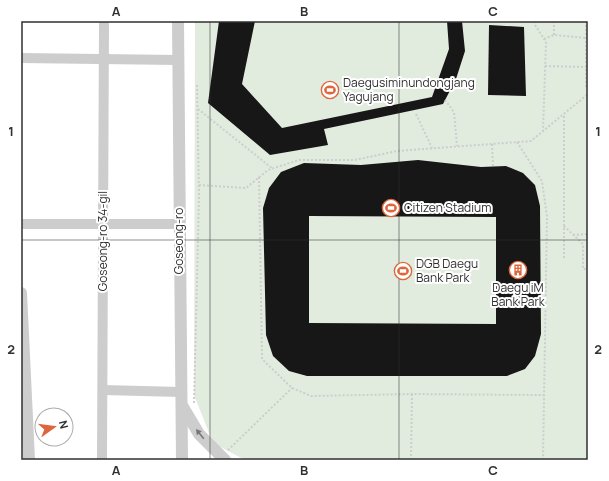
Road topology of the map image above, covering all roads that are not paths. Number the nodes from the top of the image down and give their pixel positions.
1 (104, 21) edge
2 (178, 21) edge
3 (21, 58) edge
4 (104, 58) junction
5 (178, 60) junction
6 (21, 224) edge
7 (103, 224) junction
8 (179, 224) junction
9 (21, 293) edge
10 (103, 390) junction
11 (181, 397) junction
12 (225, 456) edge
13 (29, 460) edge
14 (102, 460) edge
15 (182, 460) edge

1 - 4 street, Goseong-ro 34-gil
2 - 5 street, Goseong-ro
3 - 4 street
4 - 5 street
4 - 7 street, Goseong-ro 34-gil
5 - 8 street, Goseong-ro
6 - 7 street
7 - 8 street
7 - 10 street, Goseong-ro 34-gil
8 - 11 street, Goseong-ro
9 - 13 street
10 - 11 street
10 - 14 street, Goseong-ro 34-gil
12 -> 11 street
11 - 15 street, Goseong-ro

